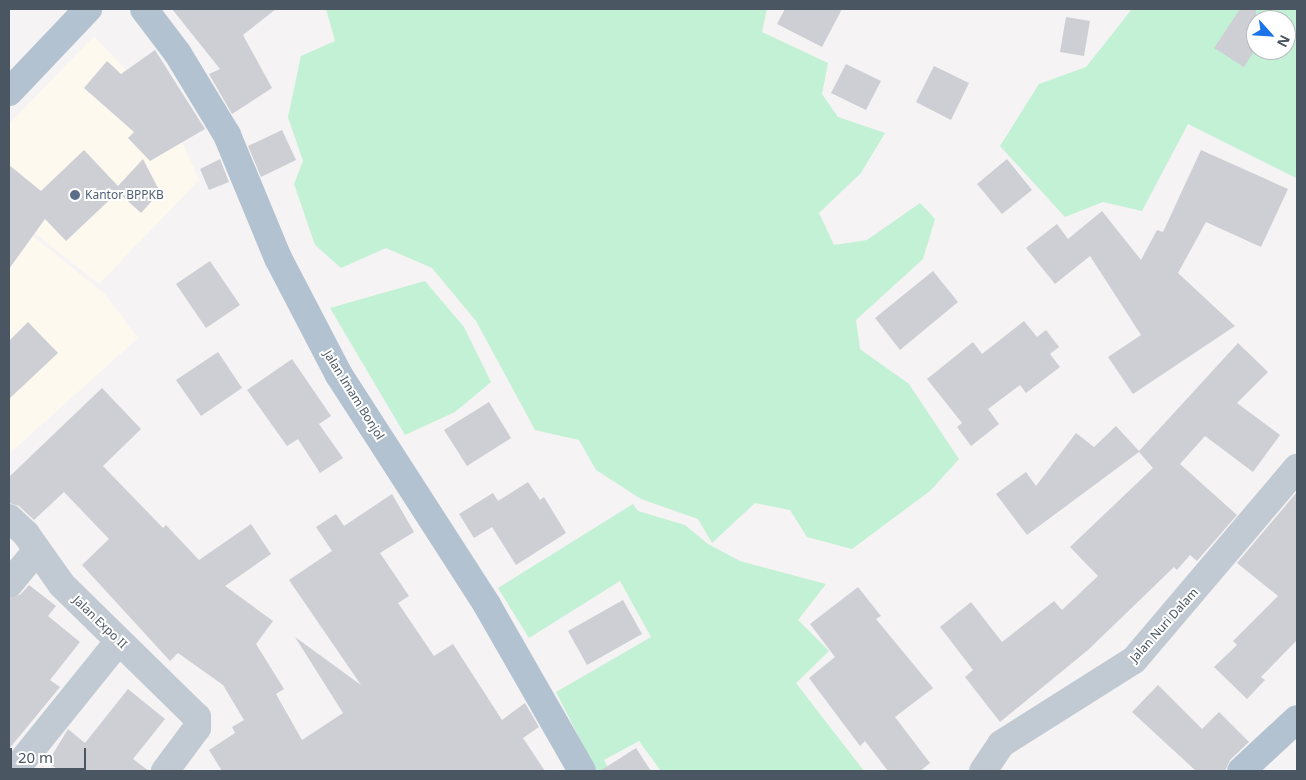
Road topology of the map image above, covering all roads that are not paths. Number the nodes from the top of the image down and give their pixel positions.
1 (88, 9) edge
2 (144, 9) edge
3 (9, 92) edge
4 (1297, 468) edge
5 (9, 518) edge
6 (37, 550) junction
7 (9, 584) edge
8 (119, 641) junction
9 (1297, 719) edge
10 (170, 769) edge
11 (14, 771) edge
12 (582, 771) edge
13 (983, 771) edge
14 (1241, 771) edge

1 - 3 main road
2 - 12 main road, Jalan Imam Bonjol
4 - 13 street, Jalan Nuri Dalam
5 - 6 street, Jalan Expo II
6 - 7 street
6 - 8 street, Jalan Expo II
8 - 10 street, Jalan Expo II
8 - 11 street
9 - 14 main road

